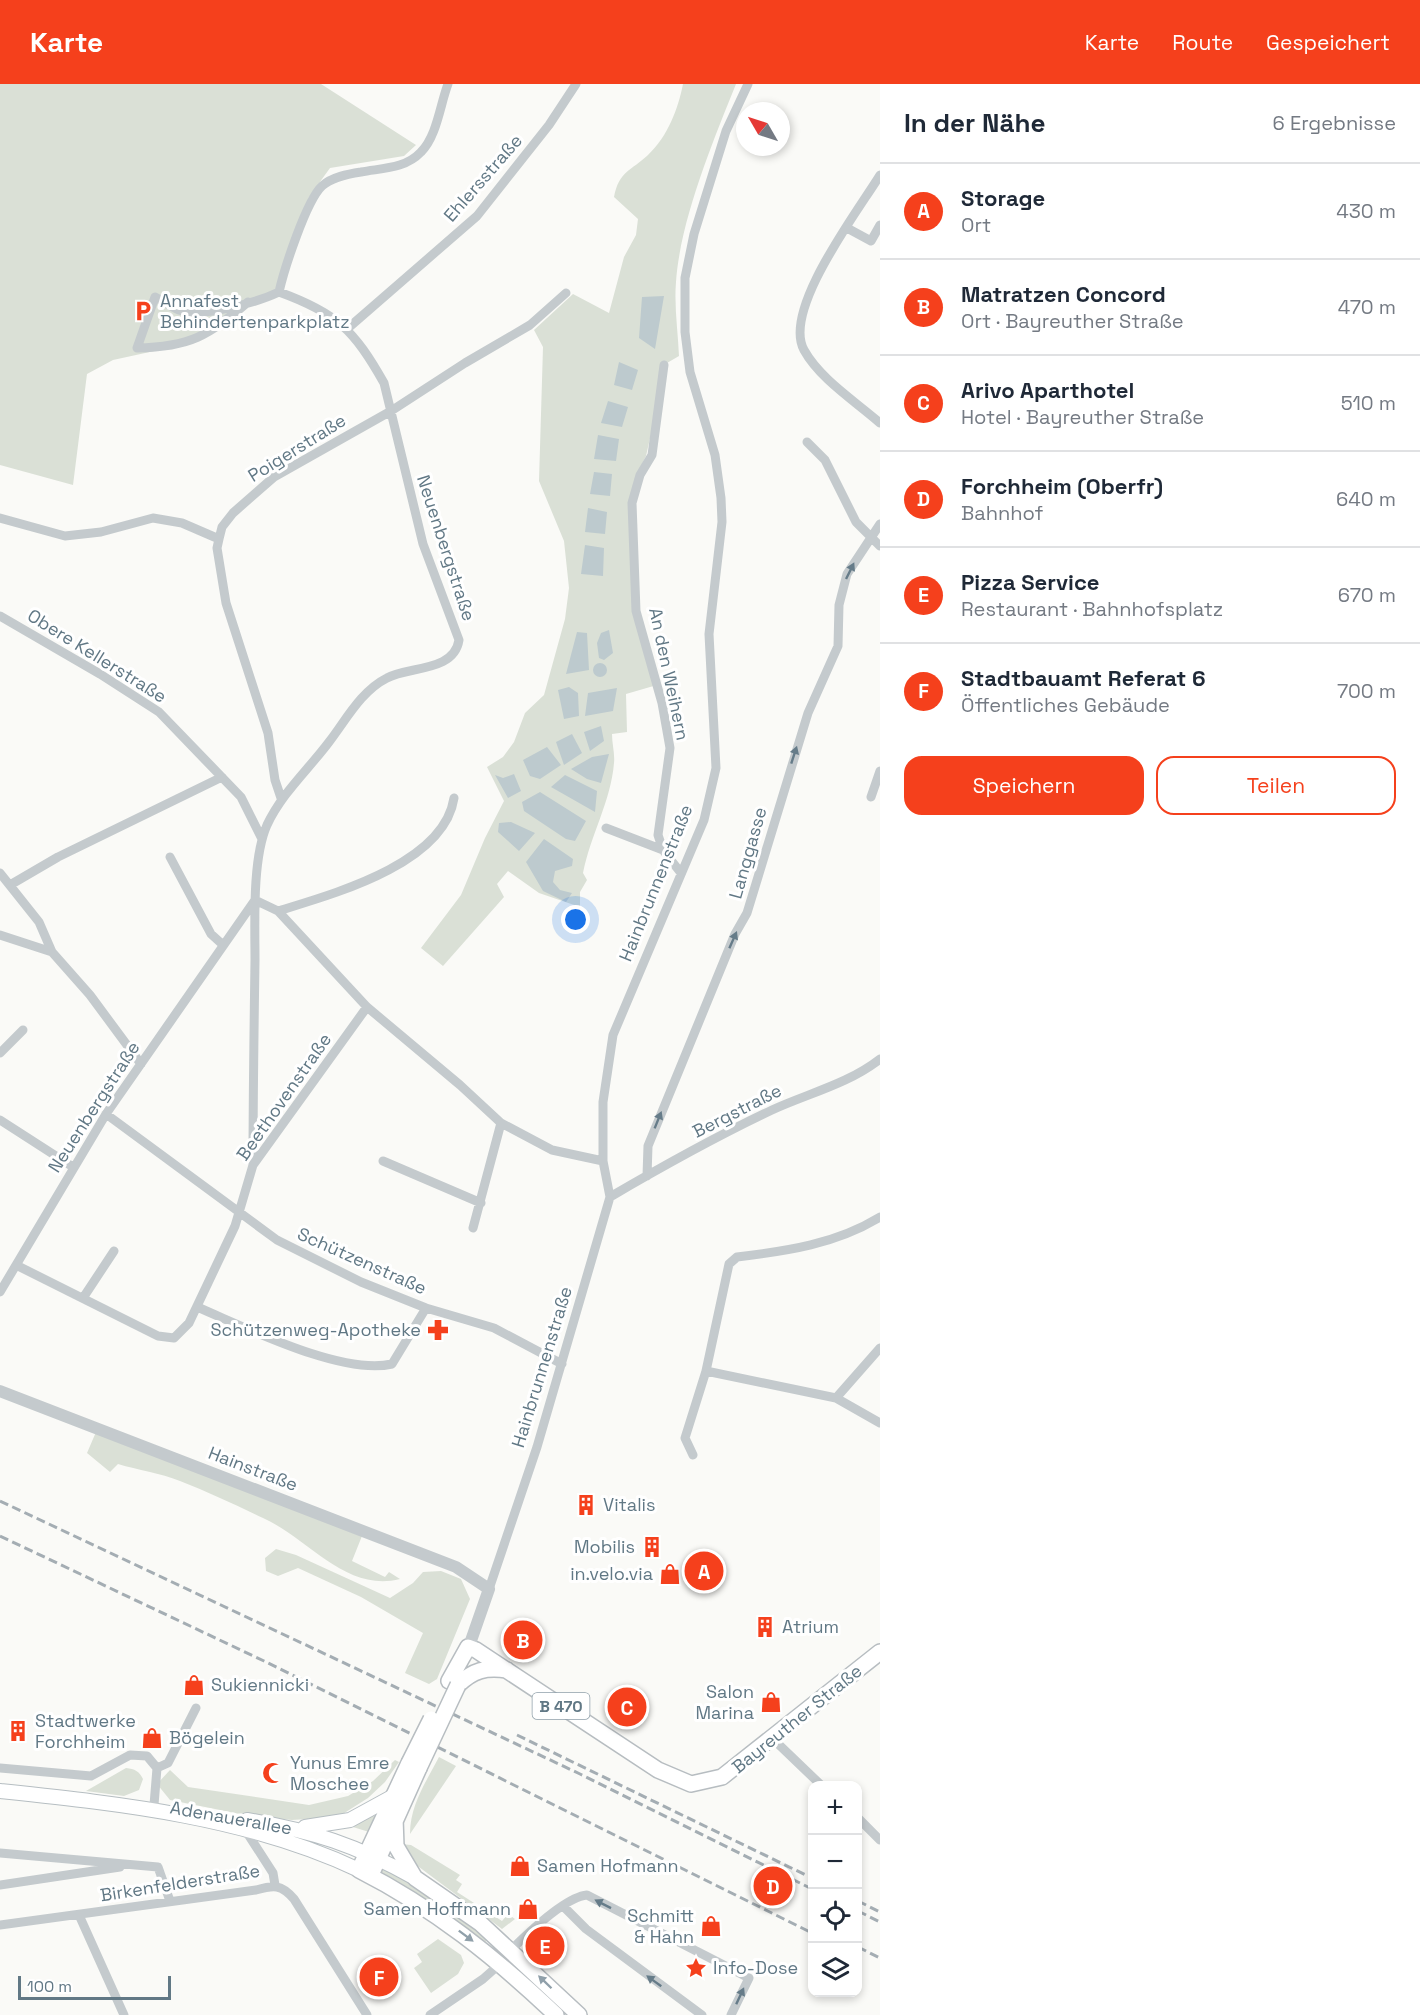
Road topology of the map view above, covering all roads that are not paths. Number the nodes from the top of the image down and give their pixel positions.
1 (447, 84) edge
2 (576, 84) edge
3 (748, 84) edge
4 (880, 175) edge
5 (880, 225) edge
6 (847, 228) junction
7 (279, 292) junction
8 (566, 294) dead end
9 (248, 302) junction
10 (347, 330) junction
11 (664, 365) dead end
12 (391, 411) junction
13 (880, 423) edge
14 (807, 442) dead end
15 (0, 518) edge
16 (880, 524) edge
17 (870, 538) junction
18 (219, 539) junction
19 (880, 546) edge
20 (0, 616) edge
21 (880, 771) edge
22 (222, 777) junction
23 (871, 797) dead end
24 (281, 798) junction
25 (454, 798) dead end
26 (606, 828) dead end
27 (262, 839) junction
28 (663, 850) junction
29 (170, 857) dead end
30 (0, 873) edge
31 (681, 873) junction
32 (10, 885) junction
33 (255, 900) junction
34 (278, 911) junction
35 (0, 935) edge
36 (222, 944) junction
37 (52, 952) junction
38 (367, 1007) junction
39 (23, 1030) dead end
40 (0, 1053) edge
41 (880, 1059) edge
42 (141, 1064) junction
43 (106, 1114) junction
44 (0, 1120) edge
45 (501, 1123) junction
46 (383, 1161) dead end
47 (603, 1161) junction
48 (253, 1165) junction
49 (73, 1167) junction
50 (646, 1176) junction
51 (610, 1197) junction
52 (481, 1203) junction
53 (240, 1212) junction
54 (880, 1217) edge
55 (472, 1228) dead end
56 (114, 1251) dead end
57 (16, 1265) junction
58 (0, 1292) edge
59 (83, 1298) junction
60 (197, 1307) junction
61 (426, 1308) junction
62 (880, 1348) edge
63 (562, 1364) junction
64 (706, 1371) junction
65 (0, 1391) edge
66 (836, 1398) junction
67 (880, 1423) edge
68 (693, 1455) dead end
69 (489, 1589) junction
70 (468, 1647) junction
71 (880, 1652) edge
72 (507, 1670) junction
73 (454, 1683) junction
74 (196, 1708) dead end
75 (773, 1739) junction
76 (414, 1766) junction
77 (0, 1768) edge
78 (157, 1768) junction
79 (818, 1781) edge
80 (0, 1791) edge
81 (392, 1797) junction
82 (78, 1800) junction
83 (154, 1805) junction
84 (395, 1818) junction
85 (862, 1822) edge
86 (243, 1826) junction
87 (295, 1828) junction
88 (880, 1840) edge
89 (0, 1853) edge
90 (373, 1855) junction
91 (137, 1864) junction
92 (365, 1873) junction
93 (415, 1878) junction
94 (0, 1885) edge
95 (275, 1885) junction
96 (170, 1901) junction
97 (564, 1907) junction
98 (79, 1915) junction
99 (0, 1925) edge
100 (506, 1957) junction
101 (124, 2015) edge
102 (367, 2015) edge
103 (430, 2015) edge
104 (556, 2015) edge
105 (579, 2015) edge
106 (702, 2015) edge
107 (731, 2015) edge

1 - 7 street
2 - 10 street, Ehlersstraße
3 - 31 street, Hainbrunnenstraße
4 - 6 street
5 - 6 street
6 - 13 street
7 - 9 street
7 - 10 street, Neuenbergstraße
8 - 12 street, Poigerstraße
9 - 9 street
10 - 12 street, Neuenbergstraße
11 - 28 street, An den Weihern
12 - 18 street, Poigerstraße
12 - 24 street, Neuenbergstraße
14 - 17 street
15 - 18 street
16 - 17 street, Langgasse
17 - 19 street
50 -> 17 street, Langgasse
18 - 24 street
20 - 22 street, Obere Kellerstraße
21 - 23 street
22 - 27 street, Obere Kellerstraße
22 - 32 street
24 - 27 street, Neuenbergstraße
25 - 34 street
26 - 28 street
27 - 33 street, Neuenbergstraße
28 - 31 street
29 - 36 street
30 - 32 street
31 - 47 street, Hainbrunnenstraße
32 - 37 street
33 - 34 street
33 - 36 street, Neuenbergstraße
33 - 48 street
34 - 38 street
35 - 37 street
36 - 42 street, Neuenbergstraße
37 - 42 street
38 - 45 street
38 - 48 street, Beethovenstraße
39 - 40 street
41 - 50 street, Bergstraße
42 - 43 street, Neuenbergstraße
43 - 49 street, Neuenbergstraße
43 - 53 street, Schützenstraße
44 - 49 street
45 - 47 street
45 - 52 street
46 - 52 street
47 - 51 street, Hainbrunnenstraße
48 - 53 street, Beethovenstraße
49 - 57 street, Neuenbergstraße
50 - 51 street, Bergstraße
51 - 63 street, Hainbrunnenstraße
52 - 55 street
53 - 60 street, Beethovenstraße
53 - 61 street, Schützenstraße
54 - 64 street
56 - 59 street
57 - 58 street, Neuenbergstraße
57 - 59 street
59 - 60 street, Beethovenstraße
60 - 61 street
61 - 63 street, Schützenstraße
62 - 66 street
63 - 69 street, Hainbrunnenstraße
64 - 66 street
64 - 68 street
65 - 69 street, Hainstraße
66 - 67 street
69 - 70 street, Hainbrunnenstraße
70 - 72 main road, Bayreuther Straße / B 470
70 - 73 main road
71 - 75 main road, Bayreuther Straße / B 470
72 - 73 main road
72 - 75 main road, Bayreuther Straße / B 470
73 - 76 main road, bridge
74 - 78 street
75 - 79 street
76 - 81 main road
76 - 84 main road
77 - 78 street
78 - 83 street
80 - 82 main road, Adenauerallee
81 - 87 main road
81 - 90 main road
82 - 83 main road, Adenauerallee
82 - 86 main road, Adenauerallee
83 - 87 main road, Adenauerallee
84 - 90 main road
84 - 93 main road
85 - 88 street
86 - 92 main road, Adenauerallee
86 - 95 street
87 - 90 main road, Adenauerallee
89 - 91 street
90 - 92 main road
90 - 93 main road, Adenauerallee
91 - 94 street
91 - 96 street
92 -> 100 main road
93 - 100 main road
95 - 96 street, Birkenfelderstraße
95 - 102 street, Birkenfelderstraße
96 - 98 street, Birkenfelderstraße
97 - 100 street
106 -> 97 street
107 -> 97 street
98 - 99 street, Birkenfelderstraße
98 - 101 street
100 - 103 street
100 - 104 main road
105 -> 100 main road

